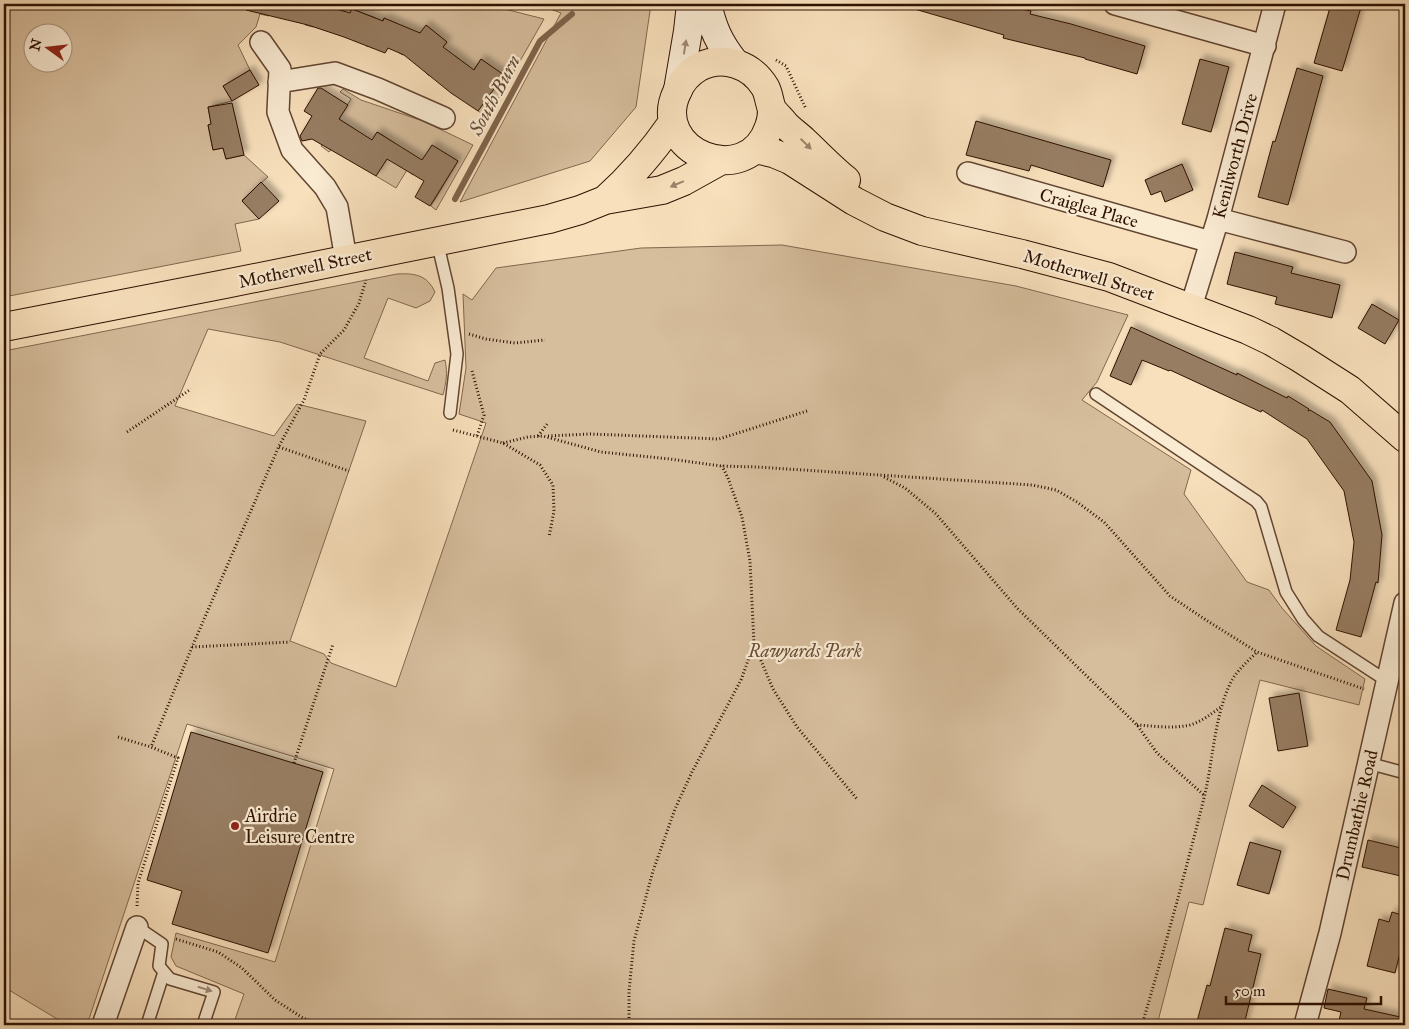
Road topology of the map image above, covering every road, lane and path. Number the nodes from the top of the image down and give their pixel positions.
1 (690, 4) edge
2 (707, 4) edge
3 (1115, 4) edge
4 (1275, 4) edge
5 (261, 42) dead end
6 (1265, 46) junction
7 (735, 63) junction
8 (279, 82) junction
9 (678, 90) junction
10 (772, 109) junction
11 (444, 118) dead end
12 (673, 122) junction
13 (755, 149) junction
14 (720, 161) junction
15 (968, 173) dead end
16 (605, 200) junction
17 (885, 217) junction
18 (1218, 219) junction
19 (437, 241) junction
20 (1211, 242) junction
21 (1345, 252) dead end
22 (356, 257) junction
23 (1191, 307) junction
24 (4, 327) edge
25 (454, 330) junction
26 (545, 340) dead end
27 (470, 363) dead end
28 (191, 389) dead end
29 (1096, 394) dead end
30 (807, 411) dead end
31 (450, 413) dead end
32 (548, 423) dead end
33 (446, 428) dead end
34 (127, 432) dead end
35 (477, 436) junction
36 (537, 436) junction
37 (543, 436) junction
38 (1405, 438) edge
39 (503, 443) junction
40 (278, 446) junction
41 (722, 466) junction
42 (349, 471) dead end
43 (882, 476) junction
44 (548, 537) dead end
45 (1405, 603) edge
46 (290, 642) dead end
47 (333, 644) dead end
48 (754, 644) junction
49 (192, 647) junction
50 (1257, 652) junction
51 (1386, 687) junction
52 (1222, 707) junction
53 (1137, 725) junction
54 (118, 737) dead end
55 (151, 747) junction
56 (294, 763) dead end
57 (1368, 763) junction
58 (1405, 773) edge
59 (1205, 796) junction
60 (857, 799) dead end
61 (136, 927) junction
62 (171, 937) dead end
63 (164, 972) junction
64 (103, 1025) edge
65 (146, 1025) edge
66 (203, 1025) edge
67 (321, 1025) edge
68 (629, 1025) edge
69 (1142, 1025) edge
70 (1305, 1025) edge

9 -> 1 street
2 - 7 street
3 - 6 street
4 - 6 street, Kenilworth Drive
5 - 8 street
6 - 18 street, Kenilworth Drive
7 - 9 main road
7 - 10 main road
8 - 11 street
8 - 22 street
9 - 12 main road
10 - 13 main road
10 -> 17 main road
12 - 14 main road
12 - 16 main road
13 - 14 main road
13 - 17 main road, Motherwell Street
14 -> 16 main road
15 - 20 street, Craiglea Place
16 - 19 main road, Motherwell Street
17 - 23 main road, Motherwell Street
18 - 20 street, Kenilworth Drive
18 - 21 street
19 - 22 main road, Motherwell Street
19 - 25 lane
20 - 23 street, Kenilworth Drive
22 - 24 main road, Motherwell Street
22 - 40 path
23 - 38 main road, Motherwell Street
25 - 26 path
25 - 31 lane
27 - 35 path
28 - 34 path
29 - 51 lane
30 - 37 path
32 - 36 path
33 - 35 path
35 - 39 path
36 - 37 path
36 - 39 path
37 - 41 path
39 - 44 path
40 - 42 path
40 - 49 path
41 - 43 path
41 - 48 path
43 - 50 path
43 - 53 path
45 - 51 street, Drumbathie Road
46 - 49 path
47 - 56 path
48 - 60 path
48 - 68 path
49 - 55 path
50 - 51 path
50 - 52 path
51 - 57 street, Drumbathie Road
52 - 53 path
52 - 59 path
53 - 59 path
54 - 55 path
55 - 61 path
57 - 58 lane
57 - 70 street, Drumbathie Road
59 - 69 path
61 - 63 lane
61 - 64 street
62 - 67 path
63 - 65 lane
63 -> 66 lane

